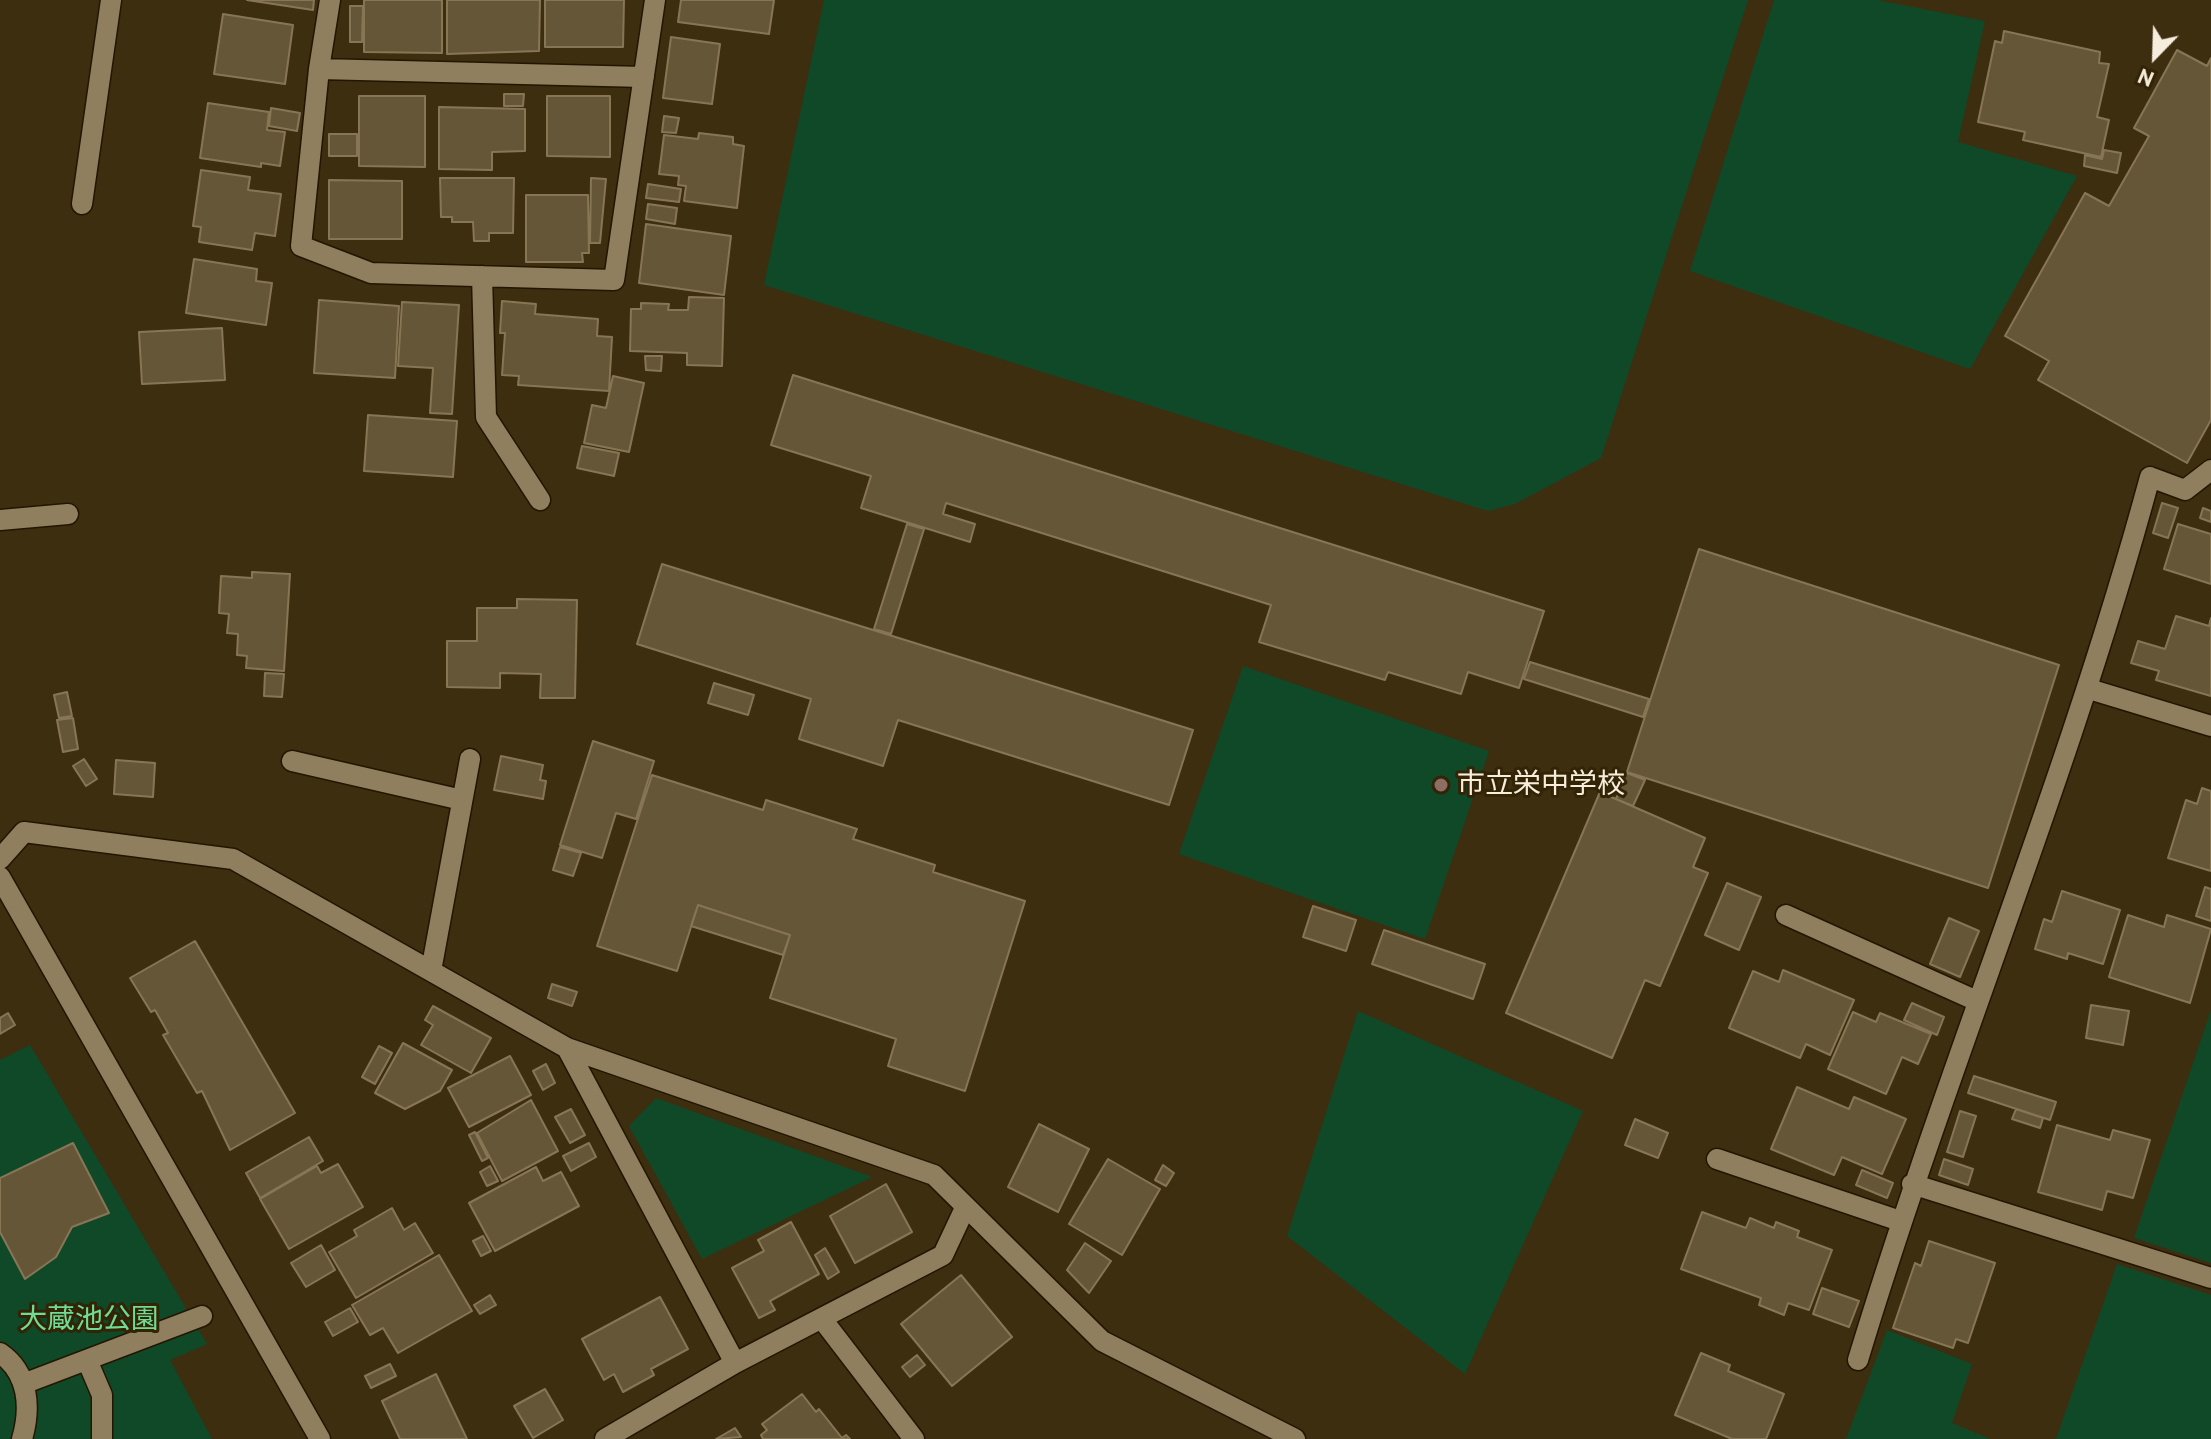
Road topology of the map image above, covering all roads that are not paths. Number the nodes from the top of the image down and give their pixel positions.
1 (111, 0) edge
2 (330, 0) edge
3 (655, 0) edge
4 (319, 69) junction
5 (644, 77) junction
6 (82, 204) dead end
7 (482, 276) junction
8 (2211, 470) edge
9 (540, 500) dead end
10 (68, 514) dead end
11 (0, 520) edge
12 (2089, 689) junction
13 (2211, 726) edge
14 (470, 759) dead end
15 (292, 761) dead end
16 (462, 800) junction
17 (0, 859) edge
18 (0, 877) edge
19 (1786, 915) dead end
20 (431, 971) junction
21 (1977, 1001) junction
22 (567, 1048) junction
23 (1717, 1159) dead end
24 (1912, 1184) junction
25 (965, 1208) junction
26 (1900, 1221) junction
27 (2211, 1278) edge
28 (202, 1316) dead end
29 (822, 1319) junction
30 (0, 1353) edge
31 (87, 1360) junction
32 (1858, 1360) dead end
33 (735, 1363) junction
34 (23, 1384) junction
35 (22, 1439) edge
36 (102, 1439) edge
37 (320, 1439) edge
38 (605, 1439) edge
39 (914, 1439) edge
40 (1295, 1439) edge

1 - 6 street
2 - 4 street
3 - 5 street
4 - 5 street
4 - 7 street
5 - 7 street
7 - 9 street
8 - 12 street
10 - 11 street
12 - 13 street
12 - 21 street
14 - 16 street
15 - 16 street
16 - 20 street
17 - 20 street
18 - 37 street
19 - 21 street
20 - 22 street
21 - 24 street
22 - 25 street
22 - 33 street
23 - 26 street
24 - 26 street
24 - 27 street
25 - 29 street
25 - 40 street
26 - 32 street
28 - 31 street
29 - 33 street
29 - 39 street
30 - 34 street
31 - 34 street
31 - 36 street
33 - 38 street
34 - 35 street

